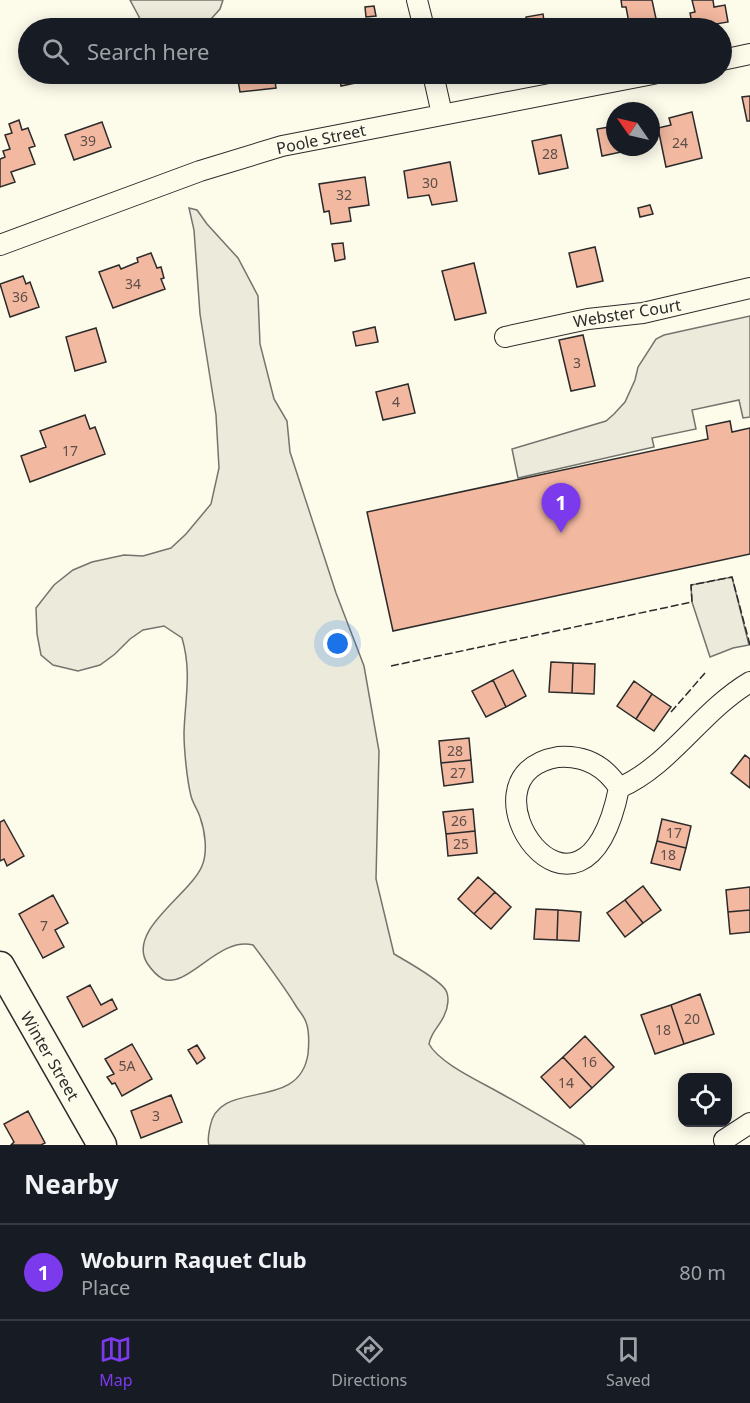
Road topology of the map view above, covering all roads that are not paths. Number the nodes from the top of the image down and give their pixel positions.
1 (417, 0) edge
2 (421, 18) edge
3 (750, 54) edge
4 (732, 58) edge
5 (435, 84) edge
6 (600, 84) edge
7 (442, 114) junction
8 (0, 245) edge
9 (750, 288) edge
10 (505, 337) dead end
11 (750, 682) edge
12 (620, 788) junction
13 (0, 966) edge
14 (750, 1123) edge
15 (724, 1140) dead end
16 (102, 1145) edge

1 - 2 street
3 - 4 street
5 - 7 street
6 - 7 street, Poole Street
7 - 8 street, Poole Street
9 - 10 street, Webster Court
11 - 12 street
12 - 12 street
13 - 16 street, Winter Street
14 - 15 street

